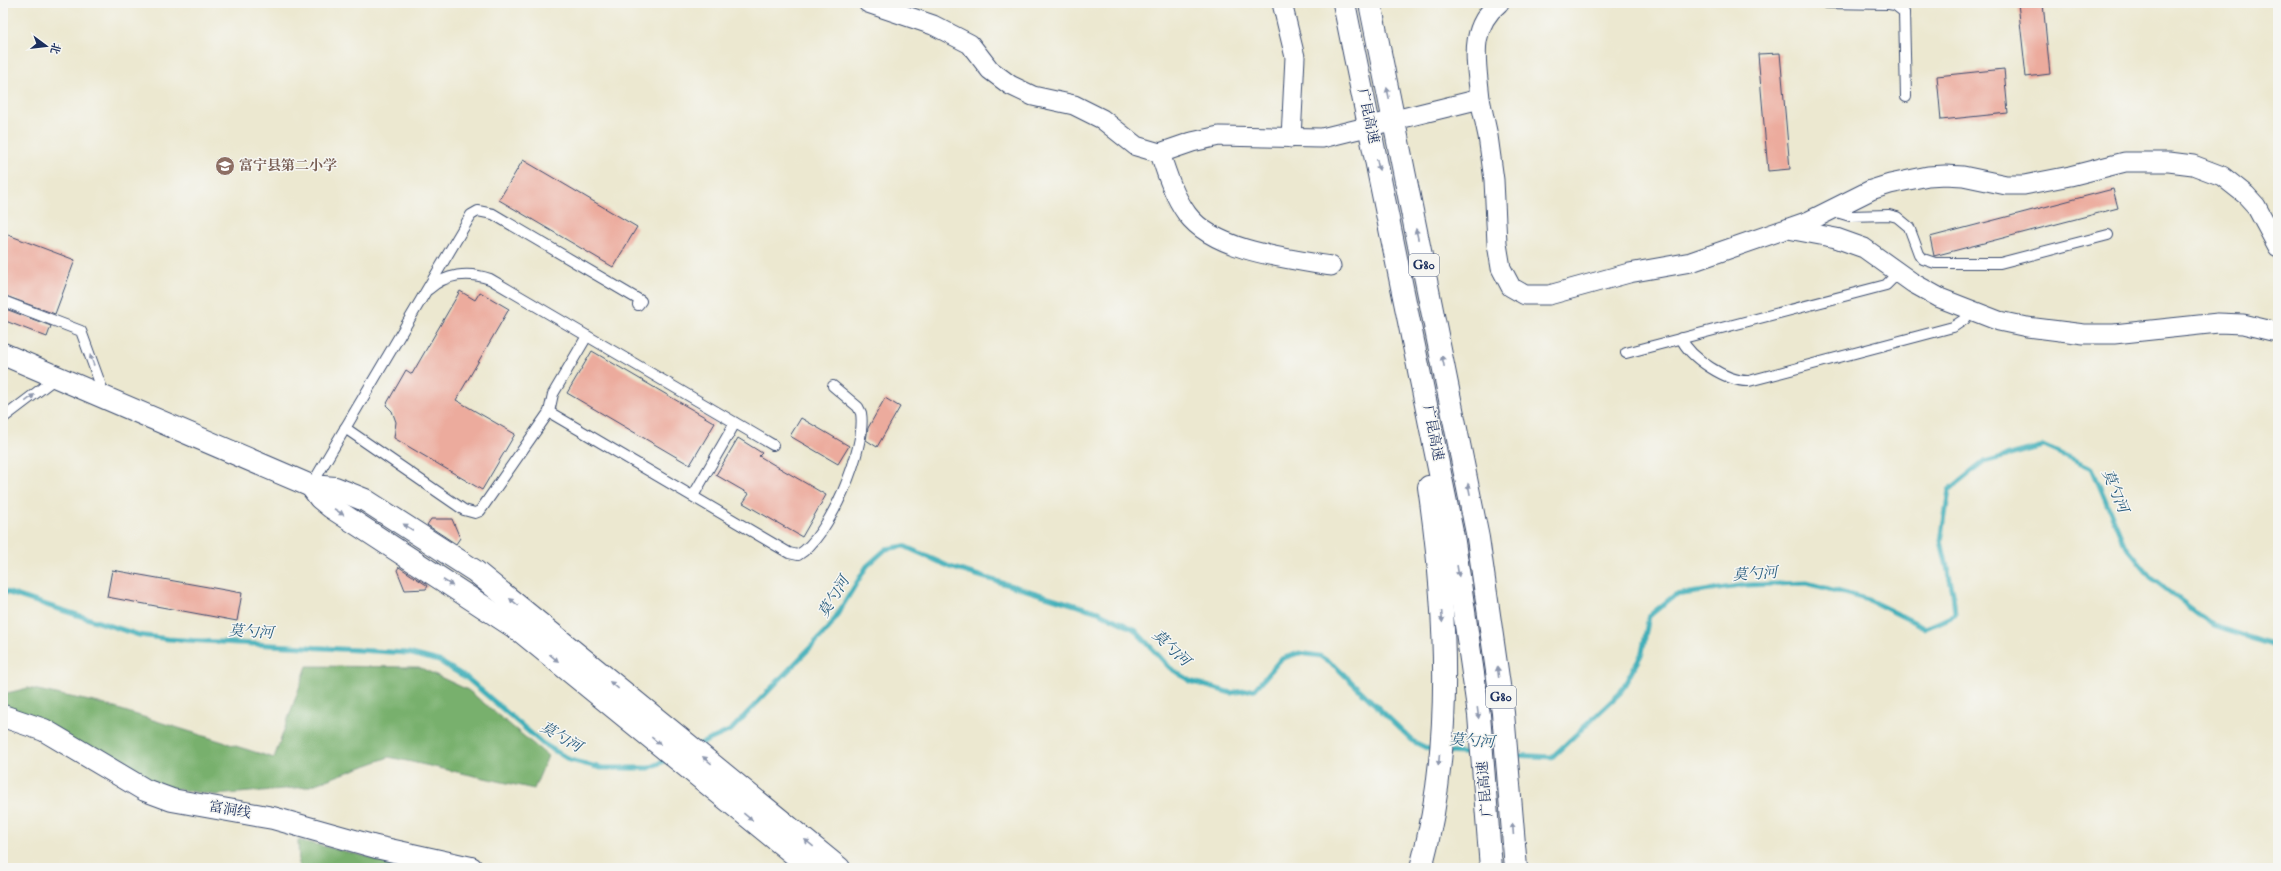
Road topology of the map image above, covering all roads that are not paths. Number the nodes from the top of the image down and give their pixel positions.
1 (868, 3) edge
2 (1282, 3) edge
3 (1337, 3) edge
4 (1344, 3) edge
5 (1370, 3) edge
6 (1376, 3) edge
7 (1499, 3) edge
8 (1826, 3) edge
9 (1378, 43) junction
10 (1354, 48) junction
11 (1906, 97) dead end
12 (1480, 99) junction
13 (1291, 138) junction
14 (1160, 153) junction
15 (1832, 210) junction
16 (1787, 229) junction
17 (2108, 235) dead end
18 (2278, 247) edge
19 (1331, 266) dead end
20 (1899, 272) junction
21 (420, 300) junction
22 (3, 301) edge
23 (638, 305) dead end
24 (1968, 311) junction
25 (2272, 331) dead end
26 (587, 336) junction
27 (1681, 338) junction
28 (1626, 353) dead end
29 (3, 354) edge
30 (57, 377) junction
31 (833, 386) dead end
32 (105, 396) junction
33 (549, 412) junction
34 (3, 418) edge
35 (735, 423) junction
36 (345, 428) junction
37 (773, 445) dead end
38 (311, 486) junction
39 (692, 496) junction
40 (1444, 534) junction
41 (3, 716) edge
42 (728, 788) junction
43 (471, 868) edge
44 (811, 868) edge
45 (839, 868) edge
46 (1421, 868) edge
47 (1491, 868) edge
48 (1516, 868) edge

1 - 14 street
2 - 13 street
3 - 10 main road
4 - 10 main road, 广昆高速 / G80
5 - 9 main road, 广昆高速 / G80
6 - 9 main road
7 - 12 street
8 - 11 lane
48 -> 9 main road, 广昆高速 / G80
10 -> 40 main road, 广昆高速 / G80
12 - 13 street
12 - 16 street
13 - 14 street
14 - 19 street
15 - 16 street
15 - 17 lane
15 - 18 street
16 - 20 street
20 - 24 street
20 - 27 lane
21 - 23 lane
21 - 26 lane
21 - 36 lane
32 -> 22 lane
24 - 25 street
24 - 27 lane
26 - 33 lane
26 - 35 lane
27 - 28 lane
29 - 30 main road
30 - 32 main road
34 -> 30 lane
31 - 39 lane
32 - 38 main road
33 - 36 lane
33 - 39 lane
35 - 37 lane
35 - 39 lane
36 - 38 lane
38 - 42 main road
40 -> 46 main road
40 -> 47 main road, 广昆高速 / G80
41 - 43 main road, 富洞线
42 -> 44 main road
45 -> 42 main road

